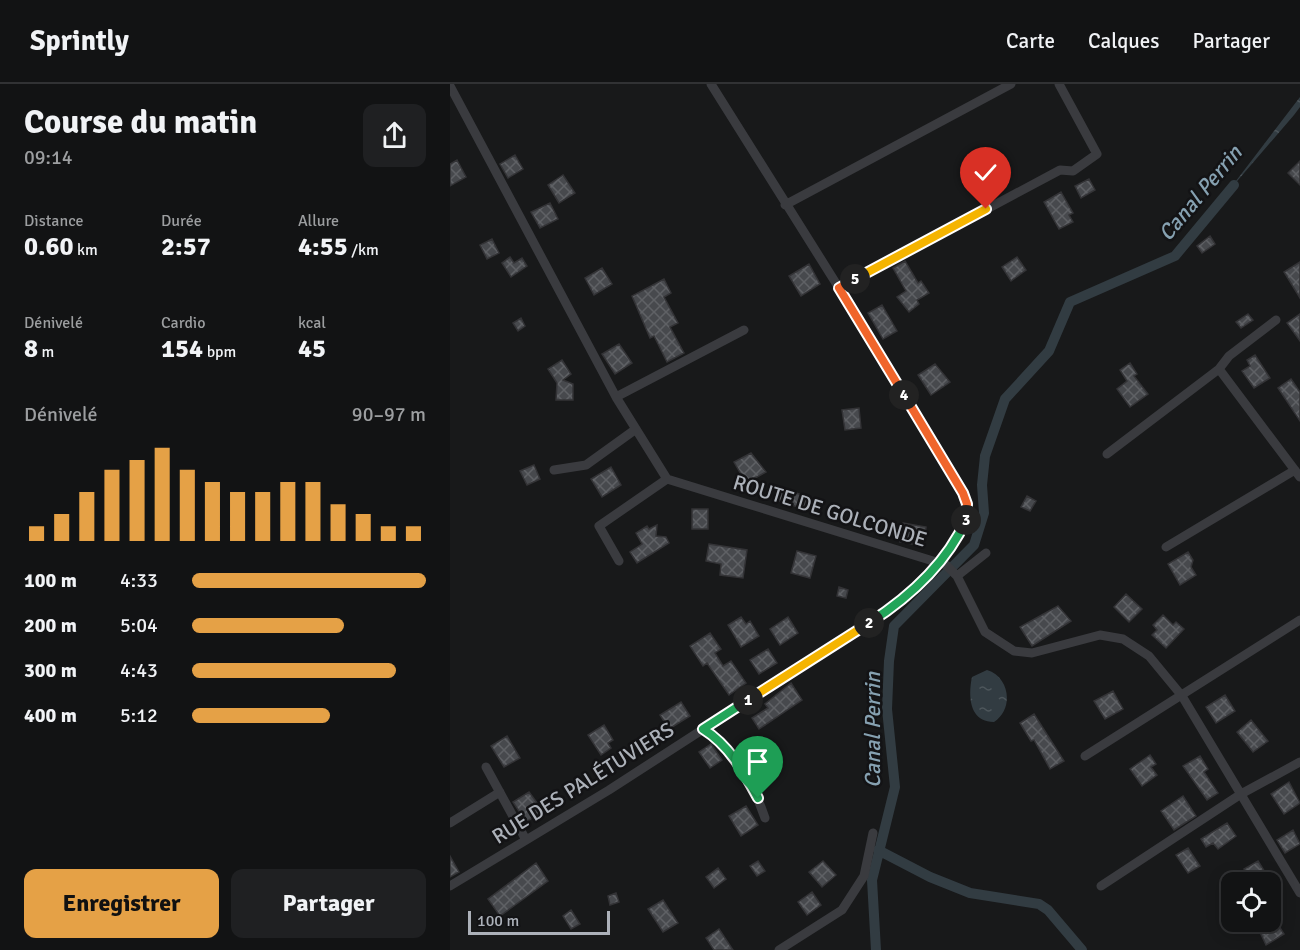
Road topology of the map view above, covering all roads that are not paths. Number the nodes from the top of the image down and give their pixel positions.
1 (711, 84) edge
2 (1011, 84) edge
3 (1059, 84) edge
4 (450, 86) edge
5 (785, 205) junction
6 (839, 288) junction
7 (1276, 320) dead end
8 (744, 330) dead end
9 (1219, 369) junction
10 (616, 397) junction
11 (636, 429) junction
12 (1107, 454) dead end
13 (554, 470) dead end
14 (1298, 474) edge
15 (667, 479) junction
16 (1166, 547) dead end
17 (986, 553) dead end
18 (619, 561) dead end
19 (939, 563) junction
20 (957, 576) junction
21 (1300, 620) edge
22 (1182, 696) junction
23 (703, 729) junction
24 (1085, 756) dead end
25 (1300, 762) edge
26 (486, 767) dead end
27 (500, 792) junction
28 (1241, 794) junction
29 (765, 818) dead end
30 (450, 824) edge
31 (873, 833) dead end
32 (526, 840) junction
33 (450, 886) edge
34 (1101, 886) dead end
35 (1300, 893) edge
36 (779, 950) edge

1 - 5 street, RUE DES PALÉTUVIERS
2 - 5 street
3 - 6 street
4 - 10 street
5 - 6 street, RUE DES PALÉTUVIERS
6 - 19 street, RUE DES PALÉTUVIERS
7 - 9 street
8 - 10 street
9 - 12 street
9 - 14 street
10 - 11 street
11 - 13 street
11 - 15 street
14 - 16 street
15 - 18 street
15 - 19 street, ROUTE DE GOLCONDE
17 - 20 street
19 - 20 street, ROUTE DE GOLCONDE
19 - 23 street, RUE DES PALÉTUVIERS
20 - 22 street, ROUTE DE GOLCONDE
21 - 22 street
22 - 24 street
22 - 28 street, ROUTE DE GOLCONDE
23 - 29 street
23 - 32 street, RUE DES PALÉTUVIERS
25 - 28 street
26 - 27 street
27 - 30 street
27 - 32 street
28 - 34 street
28 - 35 street, ROUTE DE GOLCONDE
31 - 36 street
32 - 33 street, RUE DES PALÉTUVIERS

